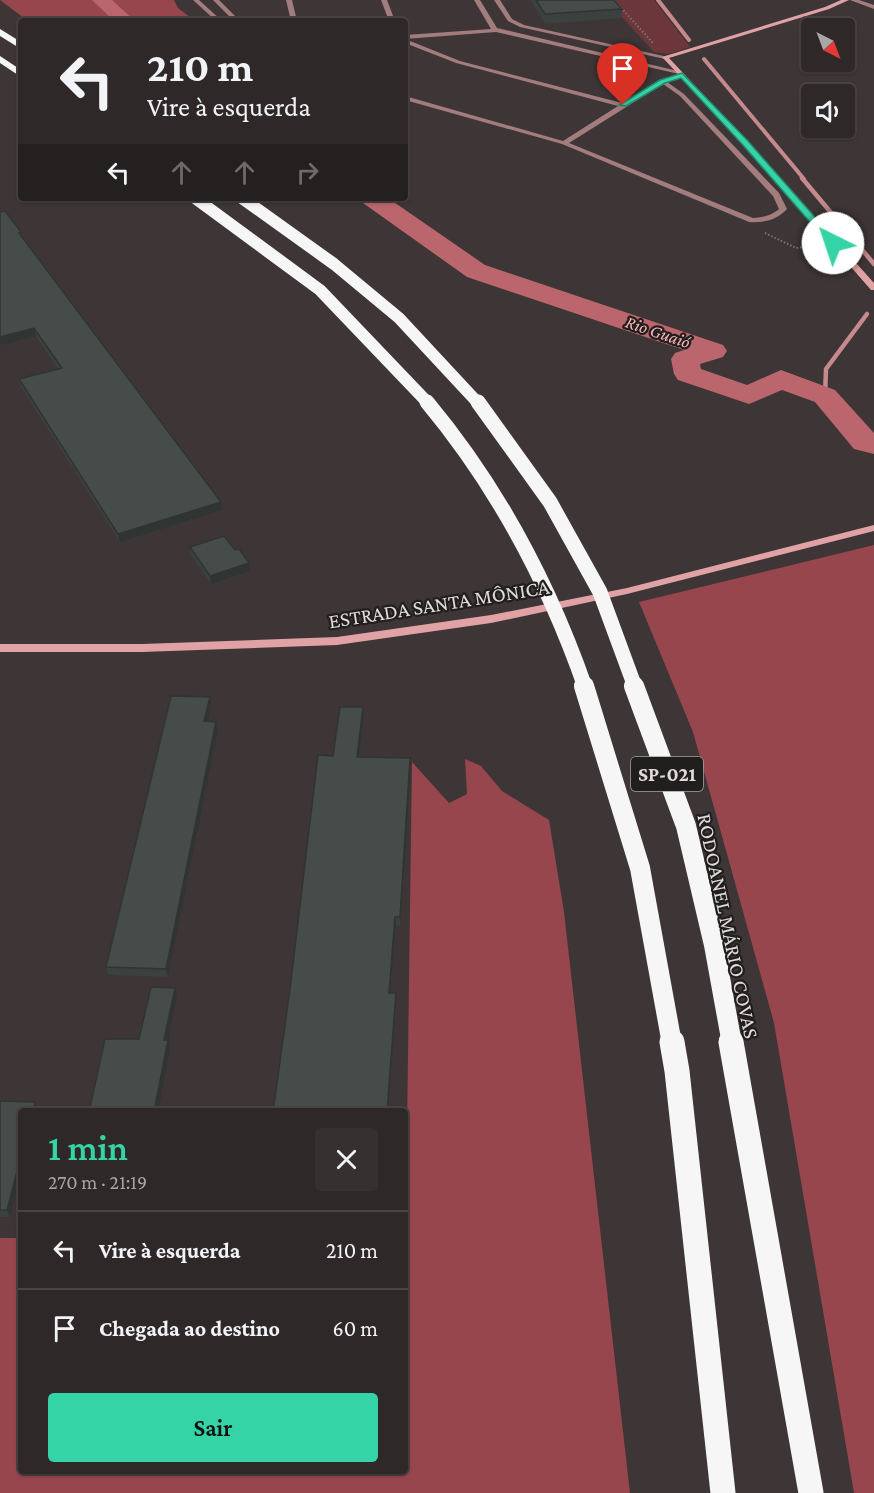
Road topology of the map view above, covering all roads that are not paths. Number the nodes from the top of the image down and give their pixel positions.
1 (195, 0) edge
2 (216, 0) edge
3 (289, 0) edge
4 (384, 0) edge
5 (477, 0) edge
6 (497, 0) edge
7 (846, 0) edge
8 (853, 0) edge
9 (874, 7) edge
10 (216, 18) edge
11 (234, 18) edge
12 (293, 18) edge
13 (391, 18) edge
14 (522, 26) junction
15 (495, 30) junction
16 (0, 32) edge
17 (408, 39) edge
18 (408, 40) edge
19 (18, 44) edge
20 (665, 57) junction
21 (0, 58) edge
22 (651, 66) junction
23 (18, 72) edge
24 (681, 74) junction
25 (662, 81) junction
26 (408, 99) edge
27 (623, 105) junction
28 (564, 143) junction
29 (199, 201) edge
30 (246, 201) edge
31 (874, 288) edge
32 (874, 528) edge
33 (0, 648) edge
34 (723, 1493) edge
35 (811, 1493) edge

1 - 10 street
2 - 11 street
3 - 12 street
4 - 13 street
5 - 15 street
6 - 14 street
7 - 20 street
8 - 9 street
14 - 15 street
14 - 20 street
15 - 17 street
15 - 22 street
16 - 19 highway
18 - 27 street
20 - 22 street
20 - 24 street
21 - 23 highway
22 - 24 street
24 - 25 street
24 - 31 street
25 - 27 street
25 - 28 street
26 - 28 street
27 - 28 street
29 - 34 highway, SP-021, bridge
30 - 35 highway, RODOANEL MÁRIO COVAS / SP-021, bridge
32 - 33 street, ESTRADA SANTA MÔNICA

